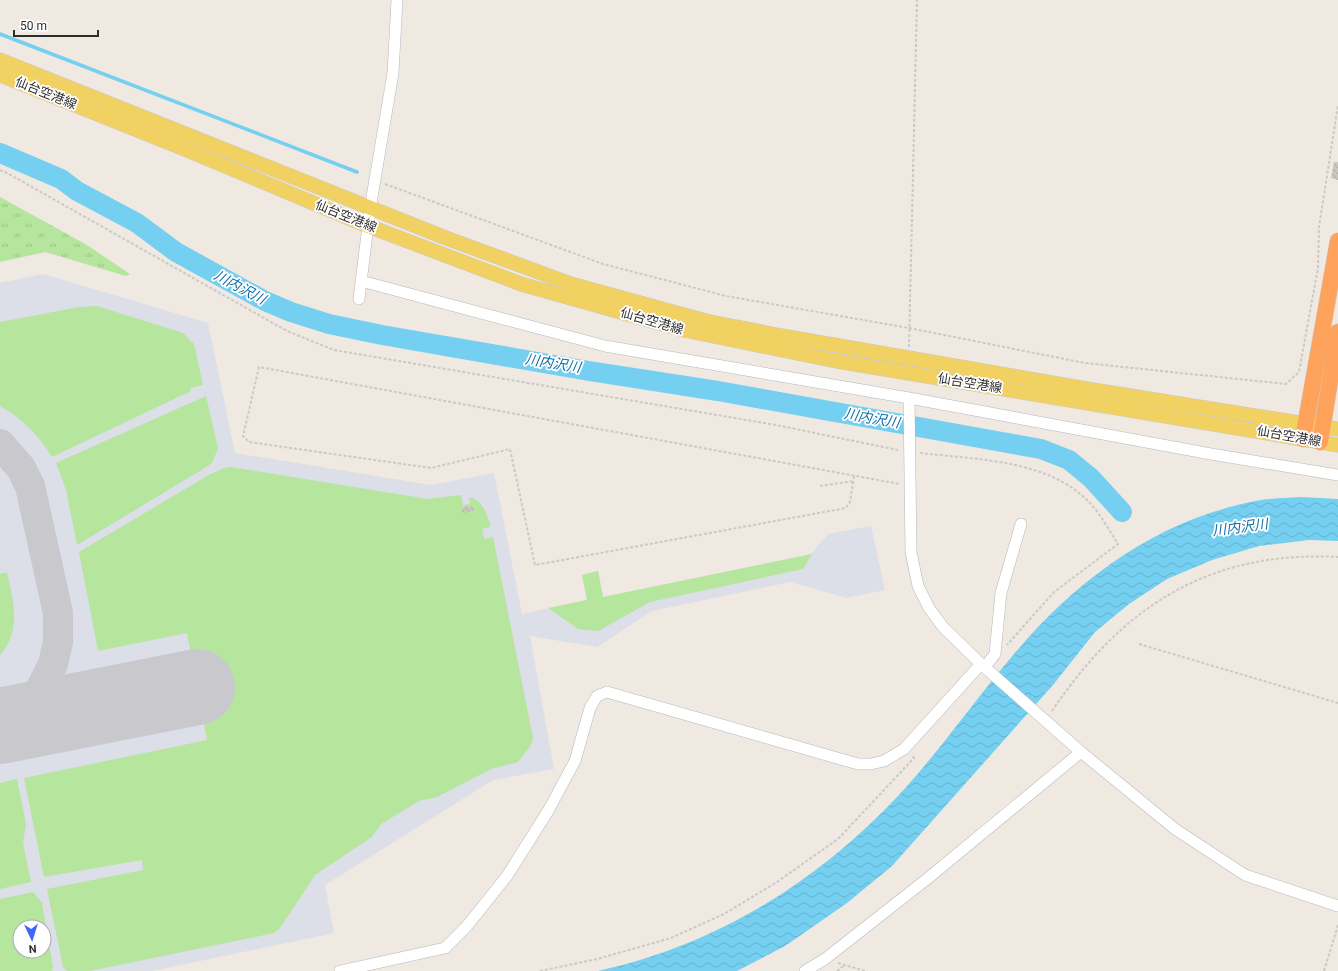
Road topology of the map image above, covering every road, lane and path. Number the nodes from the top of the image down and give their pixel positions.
1 (397, 0) edge
2 (918, 0) edge
3 (0, 60) edge
4 (0, 75) edge
5 (1338, 105) edge
6 (0, 170) edge
7 (376, 180) junction
8 (370, 209) junction
9 (368, 226) junction
10 (1338, 241) edge
11 (361, 281) junction
12 (359, 299) dead end
13 (909, 328) junction
14 (1338, 332) edge
15 (909, 359) junction
16 (909, 402) junction
17 (1338, 429) edge
18 (1305, 431) junction
19 (1321, 434) junction
20 (1338, 445) edge
21 (909, 449) junction
22 (1338, 475) edge
23 (854, 476) junction
24 (854, 481) junction
25 (909, 485) junction
26 (820, 486) dead end
27 (1022, 524) dead end
28 (1338, 557) edge
29 (1139, 644) dead end
30 (995, 654) junction
31 (985, 667) junction
32 (1338, 703) edge
33 (1044, 718) junction
34 (904, 749) junction
35 (1081, 752) junction
36 (1338, 906) edge
37 (1338, 925) edge
38 (825, 959) junction
39 (845, 965) junction
40 (340, 971) edge
41 (540, 971) edge
42 (805, 971) edge
43 (837, 971) edge
44 (865, 971) edge
45 (1324, 971) edge

1 - 7 street
2 - 13 path
3 - 8 main road, 仙台空港線
4 - 9 main road, 仙台空港線
5 - 13 path
6 - 21 path
7 - 8 street
7 - 13 path
8 - 9 street
8 - 15 main road, 仙台空港線
9 - 11 street
9 - 18 main road, 仙台空港線
10 - 18 highway
11 - 12 street
11 - 16 street
13 - 15 path
14 - 19 highway
15 - 18 main road, 仙台空港線
16 - 21 street
16 - 22 street
17 - 19 main road, 仙台空港線
18 - 19 main road, 仙台空港線
19 - 20 main road, 仙台空港線
21 - 25 street
21 - 30 path
23 - 24 path
23 - 24 path
23 - 25 path
24 - 26 path
25 - 31 street
27 - 30 street
28 - 33 path
29 - 32 path
30 - 31 street
31 - 33 street
31 - 34 street
33 - 35 street
34 - 40 street
34 - 41 path
35 - 36 street
35 - 38 street
37 - 45 path
38 - 39 path
38 - 42 street
39 - 43 path
39 - 44 path

